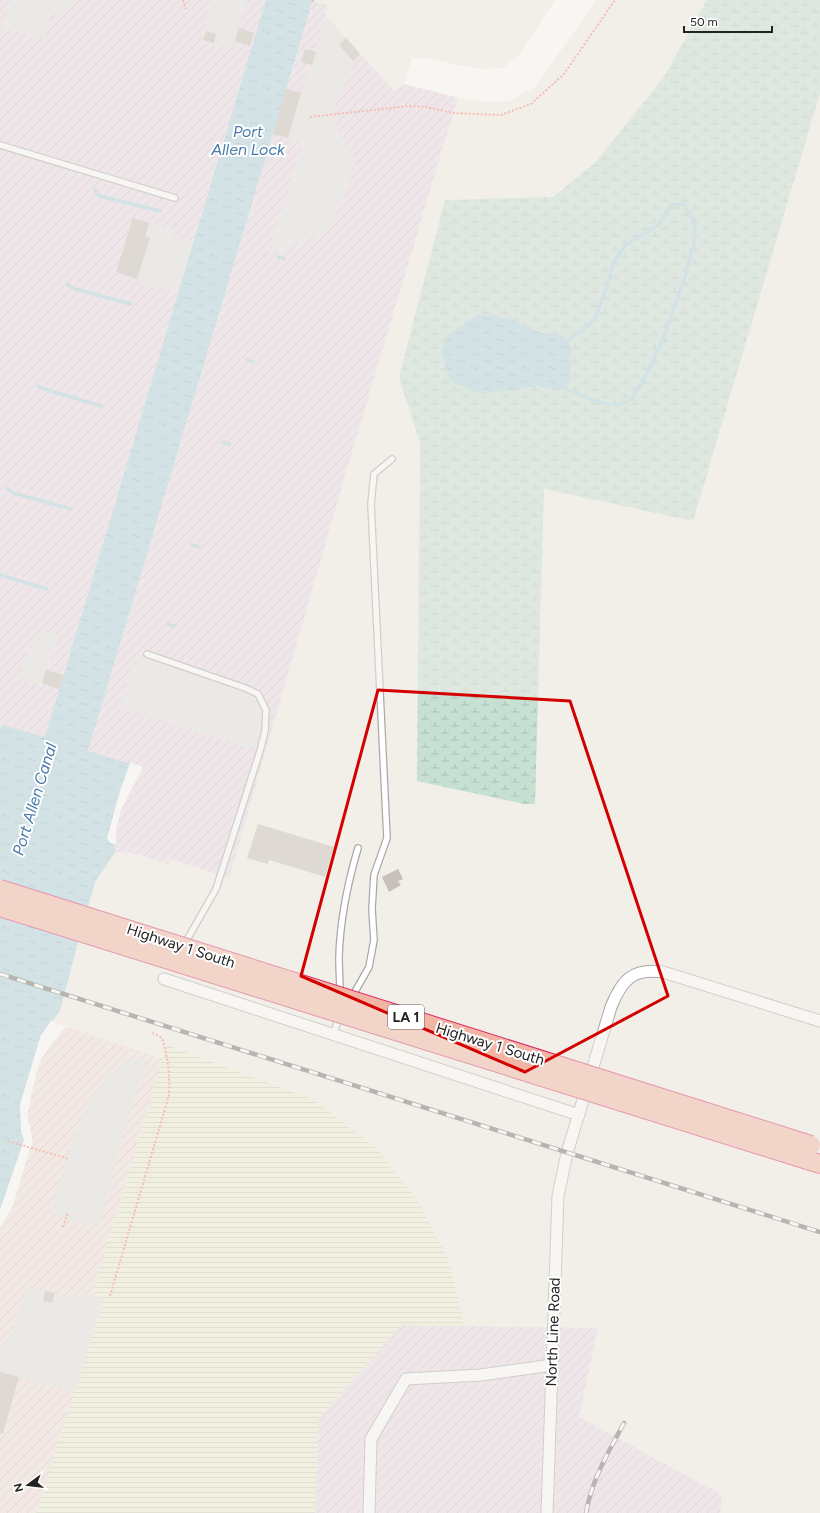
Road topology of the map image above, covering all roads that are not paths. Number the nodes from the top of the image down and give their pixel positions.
1 (0, 145) edge
2 (175, 198) dead end
3 (392, 459) dead end
4 (147, 654) dead end
5 (358, 848) dead end
6 (0, 889) edge
7 (0, 907) edge
8 (171, 967) dead end
9 (166, 976) dead end
10 (349, 1003) dead end
11 (345, 1008) dead end
12 (341, 1014) junction
13 (820, 1021) edge
14 (333, 1034) junction
15 (579, 1114) junction
16 (815, 1154) edge
17 (552, 1366) junction
18 (369, 1513) edge
19 (547, 1513) edge

1 - 2 lane
3 - 10 lane
4 - 8 lane
5 - 12 lane
6 - 16 highway, Highway 1 South / LA 1, bridge
7 - 16 highway, bridge
9 - 14 street
11 - 12 lane
12 - 14 lane
13 - 15 street, North Line Road
14 - 15 street
15 - 17 street, North Line Road
17 - 18 street
17 - 19 street, North Line Road

